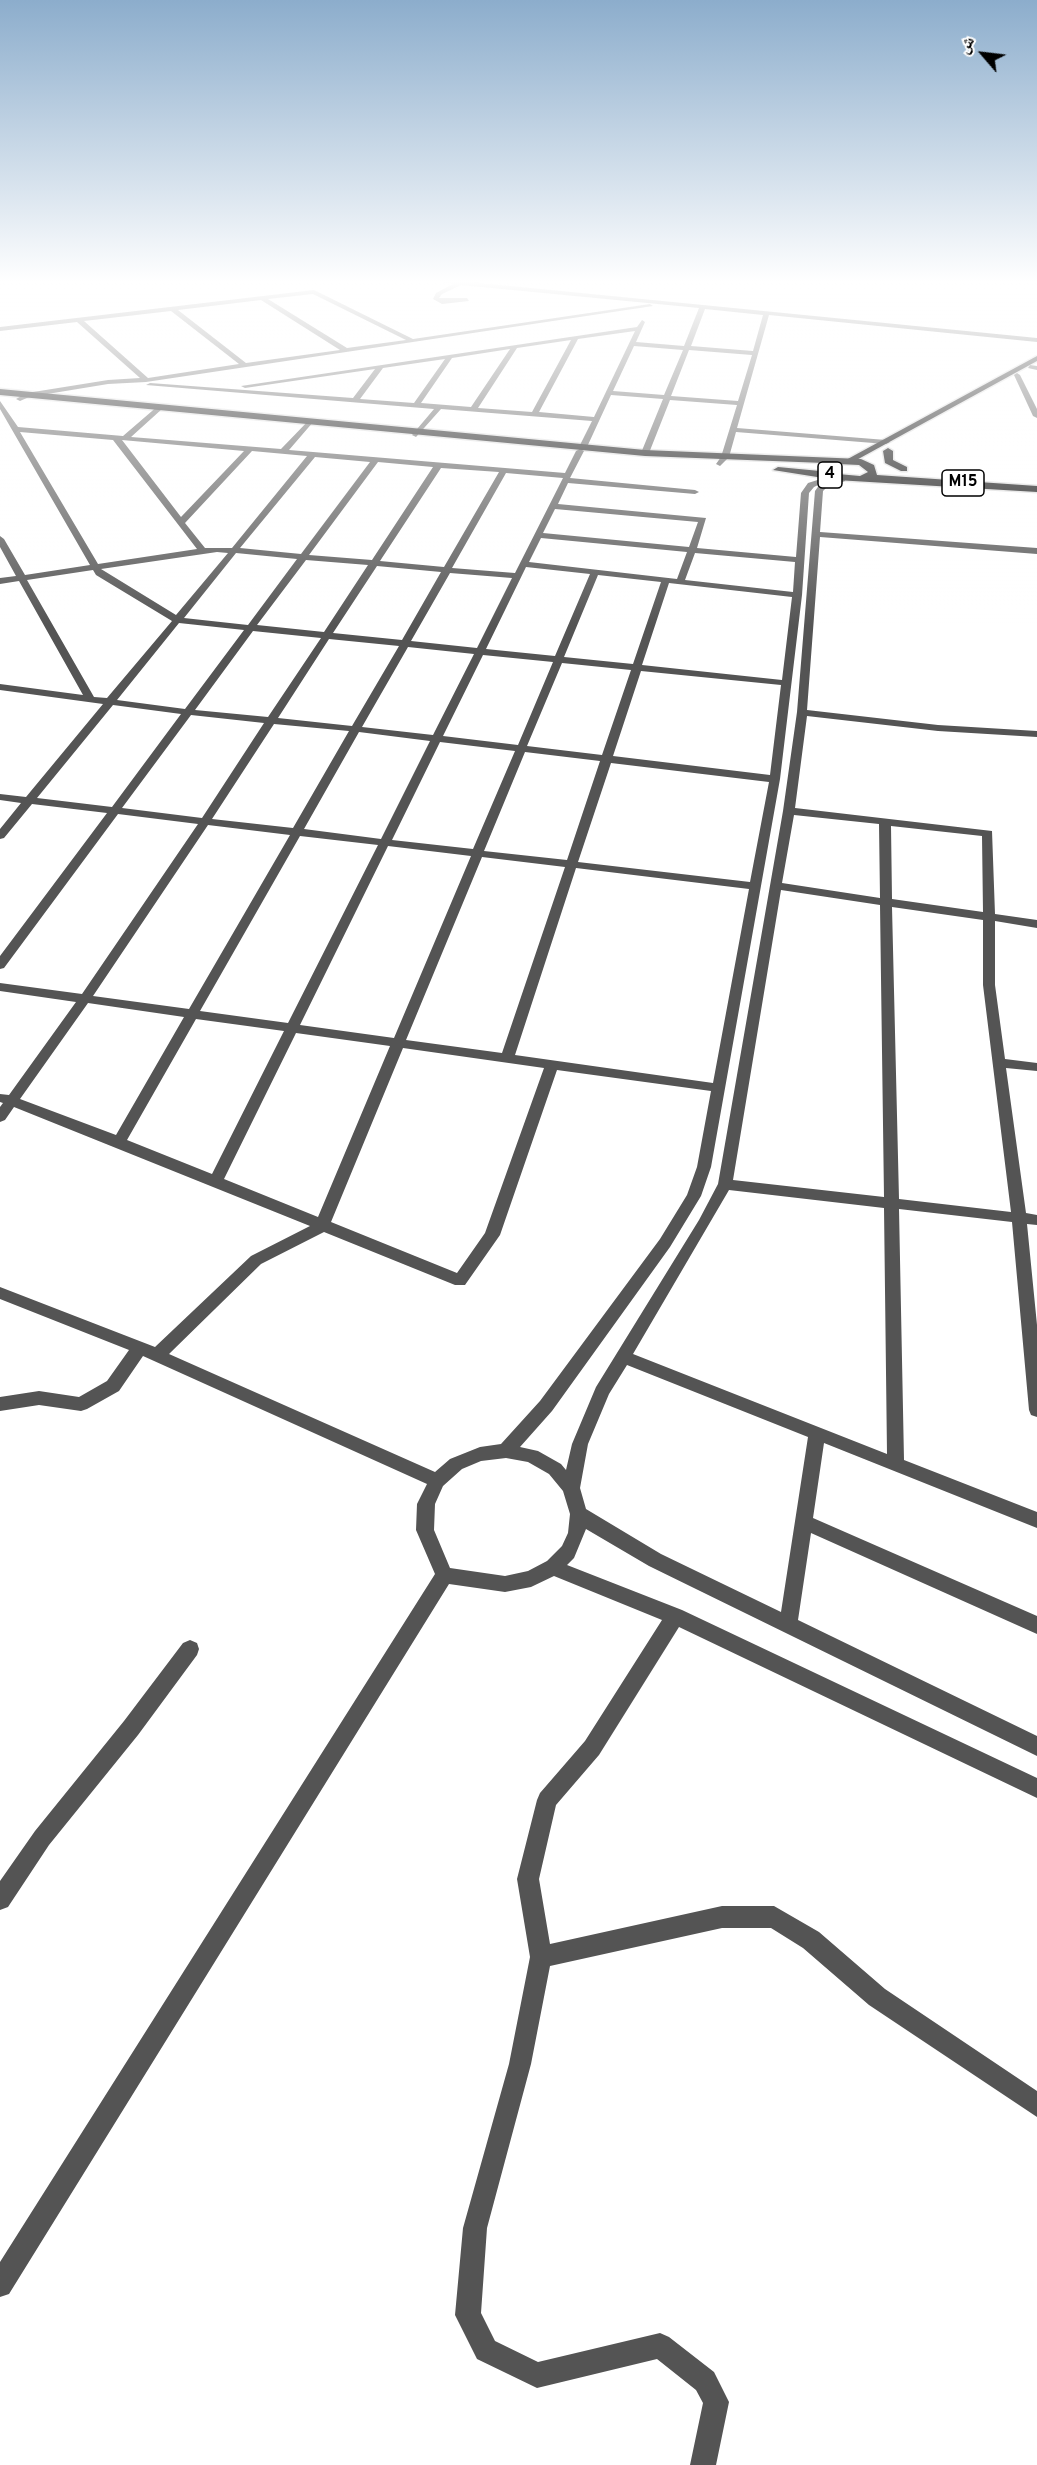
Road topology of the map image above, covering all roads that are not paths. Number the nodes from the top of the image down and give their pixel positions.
1 (16, 396) edge
2 (28, 396) edge
3 (300, 396) edge
4 (358, 396) edge
5 (422, 396) edge
6 (482, 396) edge
7 (545, 396) edge
8 (607, 396) edge
9 (644, 396) edge
10 (742, 396) edge
11 (981, 396) edge
12 (981, 396) edge
13 (1034, 396) edge
14 (23, 397) junction
15 (667, 398) junction
16 (355, 400) junction
17 (0, 403) edge
18 (740, 403) junction
19 (416, 405) junction
20 (439, 407) junction
21 (156, 409) junction
22 (474, 409) junction
23 (535, 414) junction
24 (1037, 416) edge
25 (596, 419) junction
26 (308, 423) junction
27 (15, 429) junction
28 (732, 430) junction
29 (418, 433) junction
30 (916, 435) dead end
31 (120, 438) junction
32 (906, 441) dead end
33 (250, 449) junction
34 (582, 449) junction
35 (283, 452) junction
36 (645, 453) junction
37 (313, 454) junction
38 (881, 456) junction
39 (376, 459) junction
40 (723, 461) junction
41 (837, 461) junction
42 (848, 461) junction
43 (439, 464) junction
44 (904, 469) junction
45 (504, 470) junction
46 (836, 477) junction
47 (567, 478) junction
48 (890, 478) joint
49 (1037, 479) edge
50 (1037, 489) edge
51 (695, 492) dead end
52 (552, 506) junction
53 (182, 521) junction
54 (816, 534) junction
55 (538, 535) junction
56 (0, 539) edge
57 (201, 549) junction
58 (233, 549) junction
59 (692, 550) junction
60 (1037, 551) edge
61 (304, 557) junction
62 (800, 560) junction
63 (375, 562) junction
64 (523, 564) junction
65 (94, 565) junction
66 (447, 569) junction
67 (595, 572) junction
68 (518, 576) junction
69 (21, 577) junction
70 (666, 580) junction
71 (0, 581) edge
72 (680, 582) junction
73 (796, 595) junction
74 (177, 620) junction
75 (250, 627) junction
76 (327, 635) junction
77 (405, 643) junction
78 (480, 651) junction
79 (559, 659) junction
80 (637, 667) junction
81 (786, 683) junction
82 (0, 687) edge
83 (89, 697) junction
84 (111, 700) junction
85 (186, 712) junction
86 (802, 712) junction
87 (271, 720) junction
88 (356, 729) junction
89 (1037, 734) edge
90 (436, 739) junction
91 (521, 749) junction
92 (607, 759) junction
93 (775, 779) junction
94 (0, 797) edge
95 (28, 801) junction
96 (789, 811) junction
97 (114, 812) junction
98 (885, 822) junction
99 (204, 823) junction
100 (296, 834) junction
101 (0, 836) edge
102 (383, 844) junction
103 (477, 855) junction
104 (571, 867) junction
105 (754, 886) junction
106 (776, 886) junction
107 (886, 902) junction
108 (987, 917) junction
109 (1037, 924) edge
110 (0, 965) edge
111 (0, 987) edge
112 (85, 999) junction
113 (192, 1014) junction
114 (292, 1028) junction
115 (398, 1043) junction
116 (507, 1058) junction
117 (999, 1063) junction
118 (552, 1064) junction
119 (1037, 1067) edge
120 (718, 1088) junction
121 (5, 1099) edge
122 (0, 1118) edge
123 (119, 1142) junction
124 (215, 1182) junction
125 (725, 1184) junction
126 (891, 1203) junction
127 (1019, 1218) junction
128 (1037, 1220) edge
129 (322, 1226) junction
130 (0, 1293) edge
131 (140, 1348) junction
132 (156, 1356) junction
133 (623, 1357) junction
134 (0, 1404) edge
135 (1037, 1410) edge
136 (817, 1433) junction
137 (506, 1451) junction
138 (896, 1465) junction
139 (437, 1481) junction
140 (571, 1488) junction
141 (579, 1514) junction
142 (1037, 1520) edge
143 (804, 1522) junction
144 (553, 1567) junction
145 (444, 1575) junction
146 (675, 1616) junction
147 (1037, 1624) edge
148 (788, 1625) junction
149 (190, 1649) dead end
150 (1037, 1746) edge
151 (1037, 1788) edge
152 (0, 1899) edge
153 (541, 1957) junction
154 (1037, 2105) edge
155 (0, 2285) edge
156 (703, 2465) edge

1 - 14 highway
2 - 14 street
3 - 16 street
4 - 16 street
5 - 19 street
6 - 22 street
7 - 23 street
8 - 25 street
9 - 15 street
10 - 18 street
11 - 30 main road
12 - 38 main road
13 - 24 street
14 - 21 highway
15 - 18 street
15 - 36 street
16 - 19 street
17 - 27 street
18 - 28 street
19 - 20 street
20 - 22 street
20 - 29 street
21 - 26 highway
21 - 31 street
22 - 23 street
23 - 25 street
25 - 34 street
26 - 29 highway
26 - 35 street
27 - 31 street
27 - 65 street
28 - 38 street
28 - 40 street
29 - 34 highway
31 - 33 street
31 - 53 street
32 - 38 main road
33 - 35 street
33 - 53 street
34 - 36 highway
34 - 40 highway
34 - 47 street
35 - 37 street
36 - 40 highway
37 - 39 street
37 - 58 street
38 - 42 highway, 4
38 - 42 main road
38 - 44 highway, 4
38 - 44 highway
38 - 46 highway, 4
38 - 48 highway, 4
39 - 43 street
39 - 61 street
40 - 41 highway
40 - 46 highway
41 - 42 highway, 4
41 - 46 highway, 4
43 - 45 street
43 - 63 street
44 - 49 highway, M15
45 - 47 street
45 - 66 street
46 - 54 street
46 - 62 street
47 - 51 street
47 - 52 street
48 - 50 highway, M15
52 - 55 street
52 - 59 street
53 - 57 street
54 - 60 street
54 - 86 street
55 - 59 street
55 - 64 street
56 - 69 street
57 - 58 street
57 - 65 street
58 - 61 street
58 - 74 street
59 - 62 street
59 - 72 street
61 - 63 street
61 - 75 street
62 - 73 street
63 - 66 street
63 - 76 street
64 - 67 street
64 - 68 street
65 - 69 street
65 - 74 street
66 - 68 street
66 - 77 street
67 - 70 street
67 - 79 street
68 - 78 street
69 - 71 street
69 - 83 street
70 - 72 street
70 - 80 street
72 - 73 street
73 - 81 street
74 - 75 street
74 - 84 street
75 - 76 street
75 - 85 street
76 - 77 street
76 - 87 street
77 - 78 street
77 - 88 street
78 - 79 street
78 - 90 street
79 - 80 street
79 - 91 street
80 - 81 street
80 - 92 street
81 - 93 street
82 - 83 street
83 - 84 street
84 - 85 street
84 - 95 street
85 - 87 street
85 - 97 street
86 - 89 street
86 - 96 street
87 - 88 street
87 - 99 street
88 - 90 street
88 - 100 street
90 - 91 street
90 - 102 street
91 - 92 street
91 - 103 street
92 - 93 street
92 - 104 street
93 - 105 street
94 - 95 street
95 - 97 street
95 - 101 street
96 - 98 street
96 - 106 street
97 - 99 street
97 - 110 street
98 - 107 street
98 - 108 street
99 - 100 street
99 - 112 street
100 - 102 street
100 - 113 street
102 - 103 street
102 - 114 street
103 - 104 street
103 - 115 street
104 - 105 street
104 - 116 street
105 - 120 street
106 - 107 street
106 - 125 street
107 - 108 street
107 - 126 street
108 - 109 street
108 - 117 street
111 - 112 street
112 - 113 street
112 - 121 street
113 - 114 street
113 - 123 street
114 - 115 street
114 - 124 street
115 - 116 street
115 - 129 street
116 - 118 street
117 - 119 street
117 - 127 street
118 - 120 street
118 - 129 street
120 - 137 street
121 - 122 street
121 - 123 street
123 - 124 street
124 - 129 street
125 - 126 street
125 - 133 street
126 - 127 street
126 - 138 street
127 - 128 street
127 - 135 street
129 - 132 street
130 - 131 street
131 - 132 street
131 - 134 street
132 - 139 street
133 - 136 street
133 - 140 street
136 - 138 street
136 - 143 street
137 - 139 street
137 - 140 street
138 - 142 street
139 - 145 street
140 - 141 street
141 - 144 street
141 - 148 street
143 - 147 street
143 - 148 street
144 - 145 street
144 - 146 street
145 - 155 street
146 - 151 street
146 - 153 street
148 - 150 street
149 - 152 street
153 - 154 street
153 - 156 street

